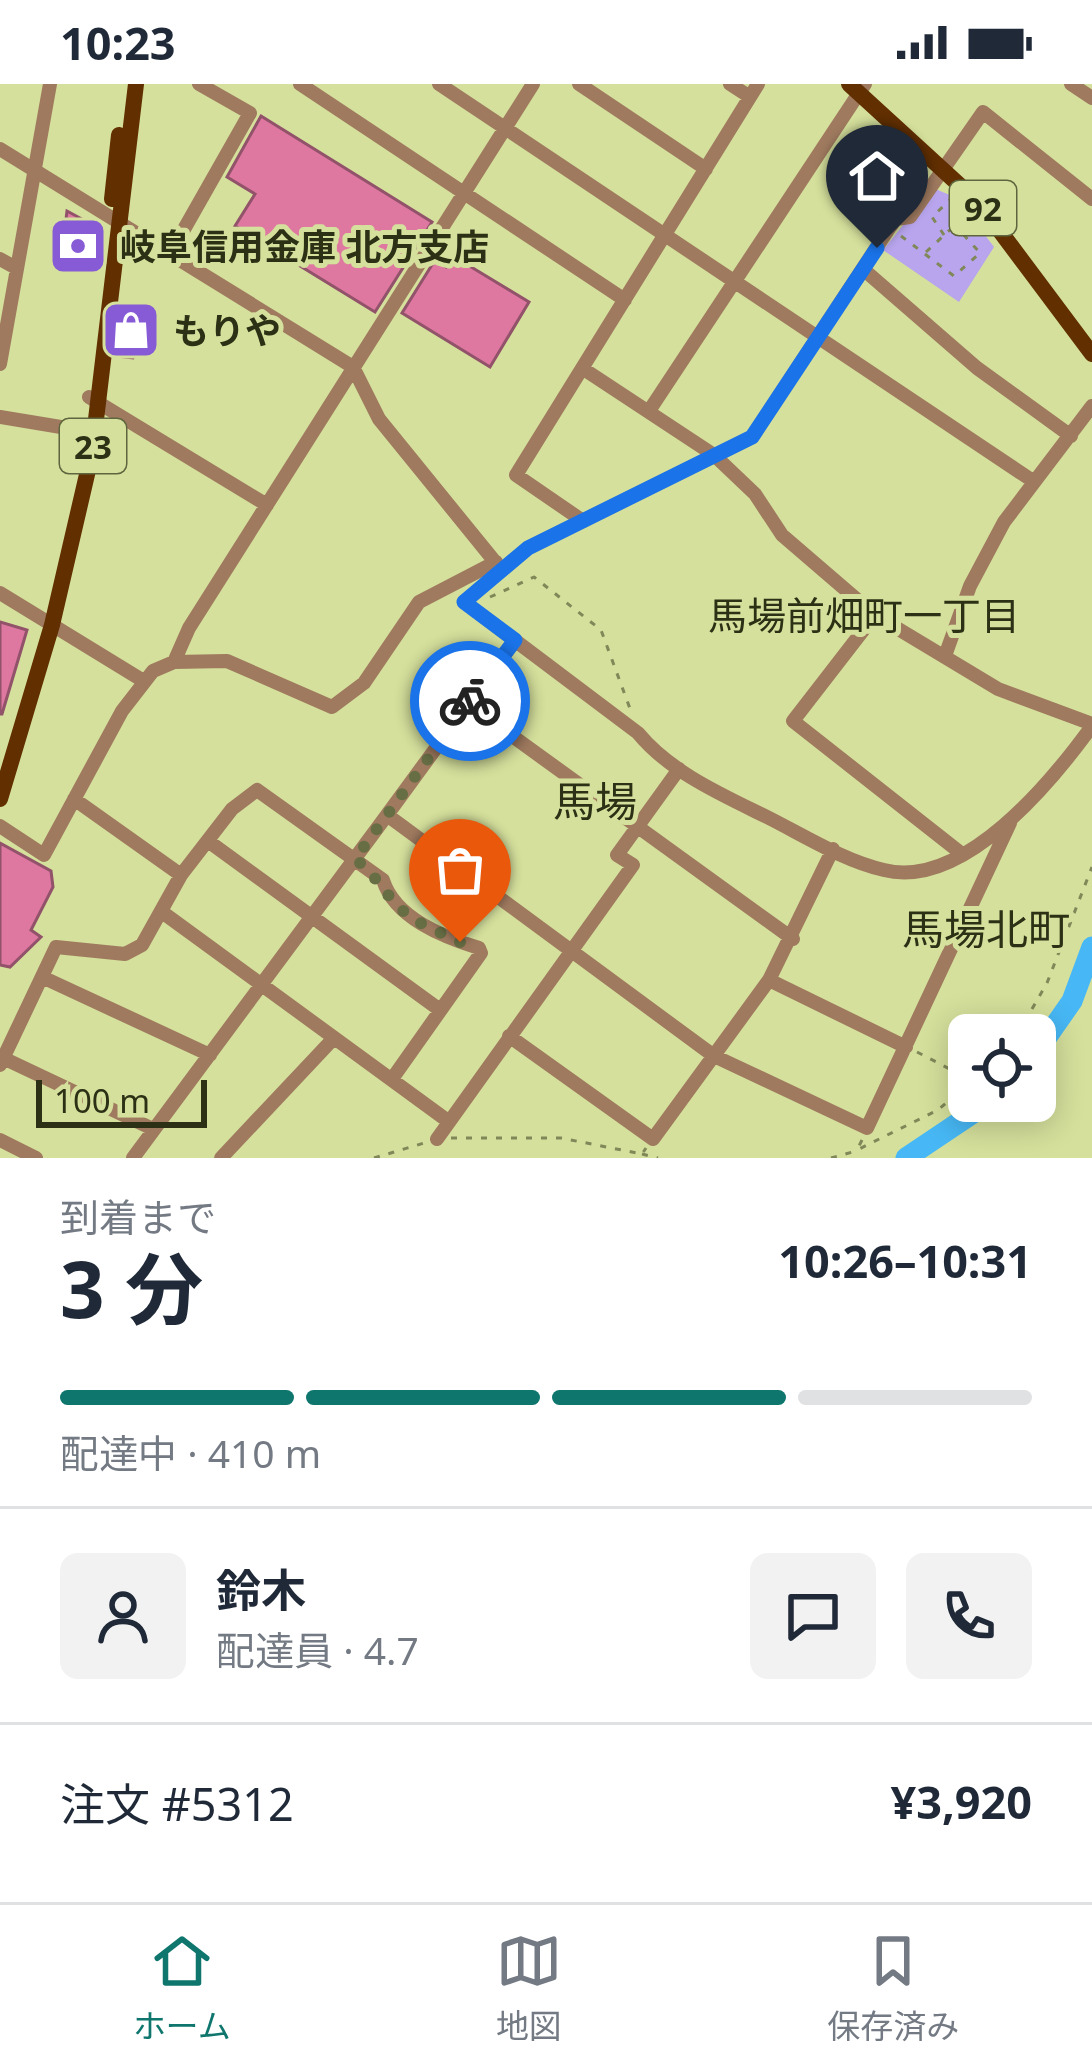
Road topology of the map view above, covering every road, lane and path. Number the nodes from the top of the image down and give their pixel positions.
1 (50, 84) edge
2 (125, 84) edge
3 (136, 84) edge
4 (199, 84) edge
5 (300, 84) edge
6 (439, 84) edge
7 (532, 84) edge
8 (579, 84) edge
9 (730, 84) edge
10 (1072, 84) edge
11 (858, 87) edge
12 (754, 91) edge
13 (1092, 98) edge
14 (506, 129) junction
15 (0, 149) edge
16 (945, 167) junction
17 (706, 170) junction
18 (37, 172) junction
19 (964, 186) junction
20 (463, 196) junction
21 (1092, 199) edge
22 (979, 203) junction
23 (116, 221) junction
24 (956, 225) junction
25 (890, 227) junction
26 (667, 235) junction
27 (944, 235) junction
28 (170, 254) junction
29 (925, 254) junction
30 (0, 259) edge
31 (16, 268) junction
32 (863, 268) junction
33 (737, 281) junction
34 (625, 300) junction
35 (819, 337) junction
36 (1092, 354) edge
37 (0, 364) edge
38 (353, 367) junction
39 (582, 368) junction
40 (95, 399) junction
41 (1092, 406) edge
42 (649, 411) junction
43 (0, 417) edge
44 (85, 431) junction
45 (1071, 436) junction
46 (714, 455) junction
47 (1033, 482) junction
48 (267, 505) junction
49 (583, 520) junction
50 (499, 565) junction
51 (0, 592) edge
52 (472, 608) junction
53 (875, 615) junction
54 (48, 622) junction
55 (515, 640) junction
56 (945, 656) junction
57 (174, 662) junction
58 (142, 680) junction
59 (468, 704) junction
60 (1092, 725) edge
61 (638, 733) junction
62 (0, 764) edge
63 (679, 769) junction
64 (0, 799) edge
65 (74, 799) junction
66 (387, 815) junction
67 (1012, 818) junction
68 (0, 826) edge
69 (638, 827) junction
70 (208, 841) junction
71 (833, 849) junction
72 (962, 854) junction
73 (355, 859) junction
74 (1092, 867) edge
75 (182, 875) junction
76 (162, 912) junction
77 (310, 918) junction
78 (793, 939) junction
79 (570, 950) junction
80 (42, 977) junction
81 (769, 980) junction
82 (262, 986) junction
83 (440, 1010) junction
84 (1029, 1014) edge
85 (509, 1036) junction
86 (334, 1038) junction
87 (907, 1046) junction
88 (210, 1055) junction
89 (714, 1056) junction
90 (2, 1061) edge
91 (948, 1069) edge
92 (392, 1079) junction
93 (948, 1098) edge
94 (448, 1121) junction
95 (867, 1128) junction
96 (152, 1129) junction
97 (653, 1138) junction
98 (437, 1139) junction
99 (0, 1140) edge
100 (857, 1150) junction
101 (642, 1154) junction
102 (36, 1158) edge
103 (133, 1158) edge
104 (221, 1158) edge
105 (374, 1158) edge
106 (658, 1158) edge
107 (831, 1158) edge

1 - 18 street
2 - 23 main road, 23
3 - 23 main road, 23
4 - 28 street
5 - 20 street
6 - 14 street
7 - 14 street
8 - 17 street
9 - 12 street
10 - 13 street
11 - 16 main road, 92
11 - 33 street
12 - 17 street
14 - 20 street
14 - 26 street
15 - 18 street
16 - 19 main road, 92
16 - 21 street
16 - 25 street
17 - 26 street
18 - 23 street
18 - 31 street
19 - 22 main road, 92
19 - 27 path
20 - 34 street
20 - 38 street
22 - 24 path
22 - 36 main road, 92
23 - 28 street
23 - 40 main road, 23
24 - 27 path
24 - 29 path
25 - 29 path
25 - 32 street
26 - 33 street
26 - 34 street
27 - 29 path
28 - 38 street
30 - 31 street
31 - 37 street
32 - 35 street
32 - 45 street
33 - 35 street
33 - 42 street
34 - 39 street
35 - 46 street
35 - 47 street
38 - 48 street
38 - 50 street
39 - 42 street
39 - 49 street
40 - 44 main road, 23
40 - 48 street
40 - 54 main road, 23
41 - 45 street
42 - 46 street
43 - 44 street
44 - 54 main road, 23
45 - 47 street
46 - 49 street
46 - 53 street
47 - 56 street
48 - 57 street
49 - 50 street
50 - 52 street
50 - 57 street
51 - 54 street
52 - 55 street
52 - 61 path
53 - 56 street
53 - 72 street
54 - 58 street
54 - 62 main road, 23
54 - 64 main road, 23
55 - 59 street
55 - 61 street
56 - 60 street
57 - 58 street
58 - 65 street
59 - 66 street
59 - 69 street
60 - 67 street
61 - 63 street
63 - 69 street
63 - 71 street
65 - 68 street
65 - 75 street
66 - 73 street
66 - 79 street
67 - 72 street
67 - 87 street
69 - 78 street
69 - 79 street
70 - 73 street
70 - 75 street
70 - 77 street
71 - 72 street
71 - 78 street
73 - 77 street
73 - 83 street
74 - 84 path
75 - 76 street
76 - 80 street
76 - 82 street
77 - 82 street
77 - 83 street
78 - 81 street
79 - 85 street
79 - 89 street
80 - 88 street
80 - 90 street
81 - 87 street
81 - 89 street
82 - 86 street
82 - 88 street
83 - 92 street
85 - 94 street
85 - 97 street
86 - 92 street
86 - 104 street
87 - 91 path
87 - 95 street
88 - 96 street
89 - 95 street
89 - 97 street
90 - 96 street
92 - 94 street
93 - 100 path
94 - 98 street
95 - 100 path
96 - 103 street
97 - 101 path
98 - 101 path
98 - 105 path
99 - 102 street
100 - 107 path
101 - 106 path

